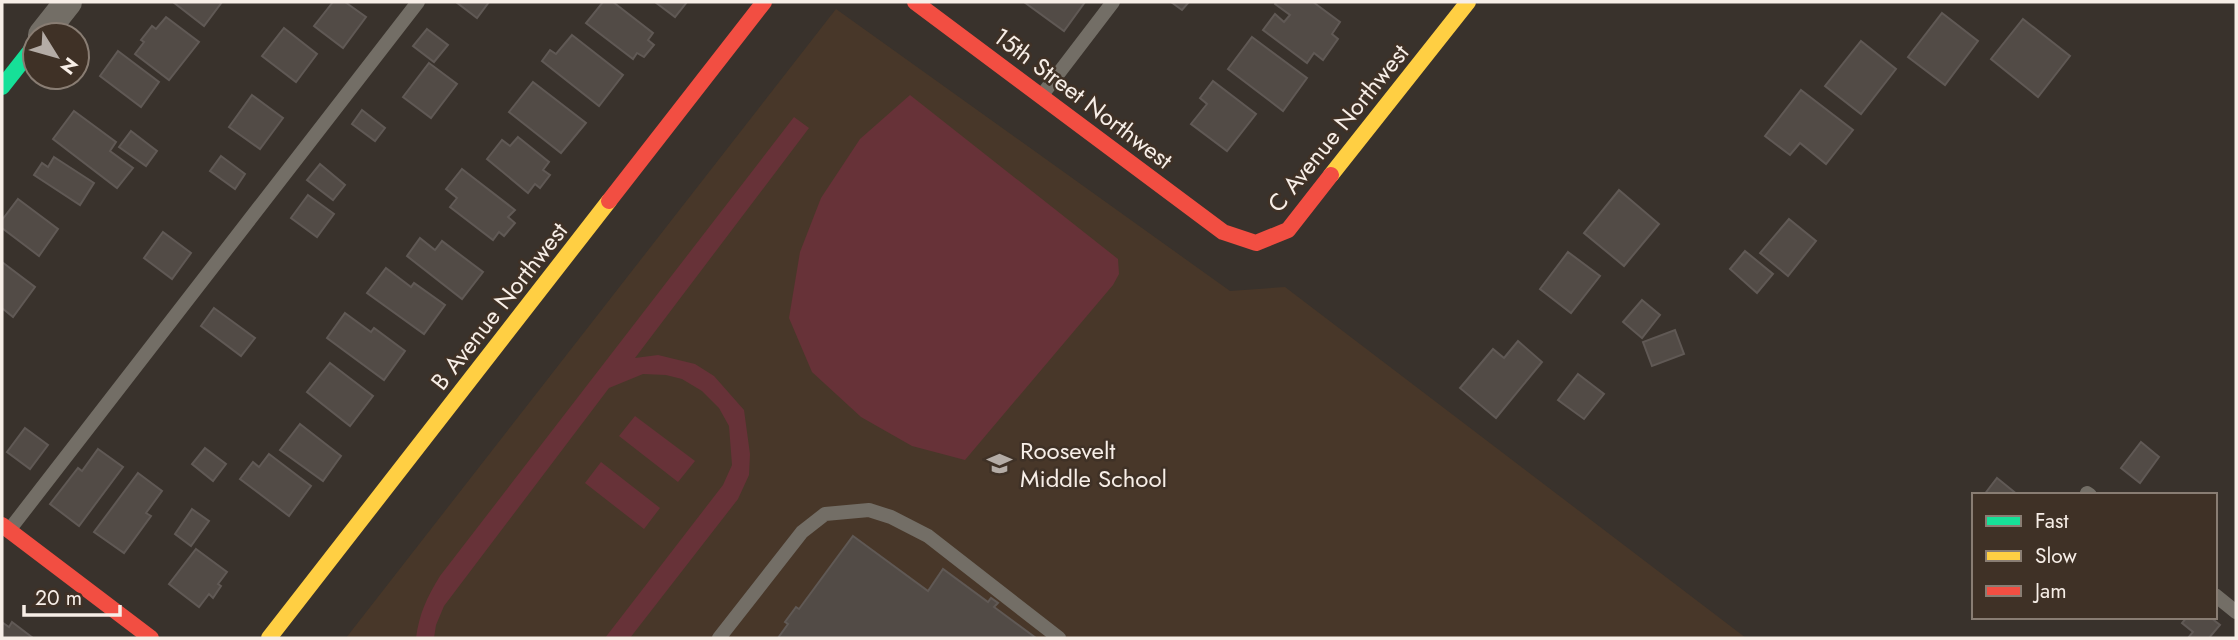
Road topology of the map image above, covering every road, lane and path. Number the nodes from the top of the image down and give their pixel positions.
1 (68, 2) edge
2 (418, 2) edge
3 (764, 2) edge
4 (915, 2) edge
5 (1114, 2) edge
6 (1468, 2) edge
7 (54, 21) edge
8 (21, 62) edge
9 (2, 87) edge
10 (1042, 95) junction
11 (1223, 232) joint
12 (5, 528) edge
13 (2217, 597) edge
14 (2236, 612) edge
15 (151, 638) edge
16 (269, 638) edge
17 (719, 638) edge
18 (1059, 638) edge

1 - 7 street
2 - 12 lane
3 - 16 street, B Avenue Northwest
4 - 10 street, 15th Street Northwest
5 - 10 lane
6 - 11 street, C Avenue Northwest
8 - 9 street
10 - 11 street, 15th Street Northwest
12 - 15 street
13 - 14 lane
17 - 18 lane

